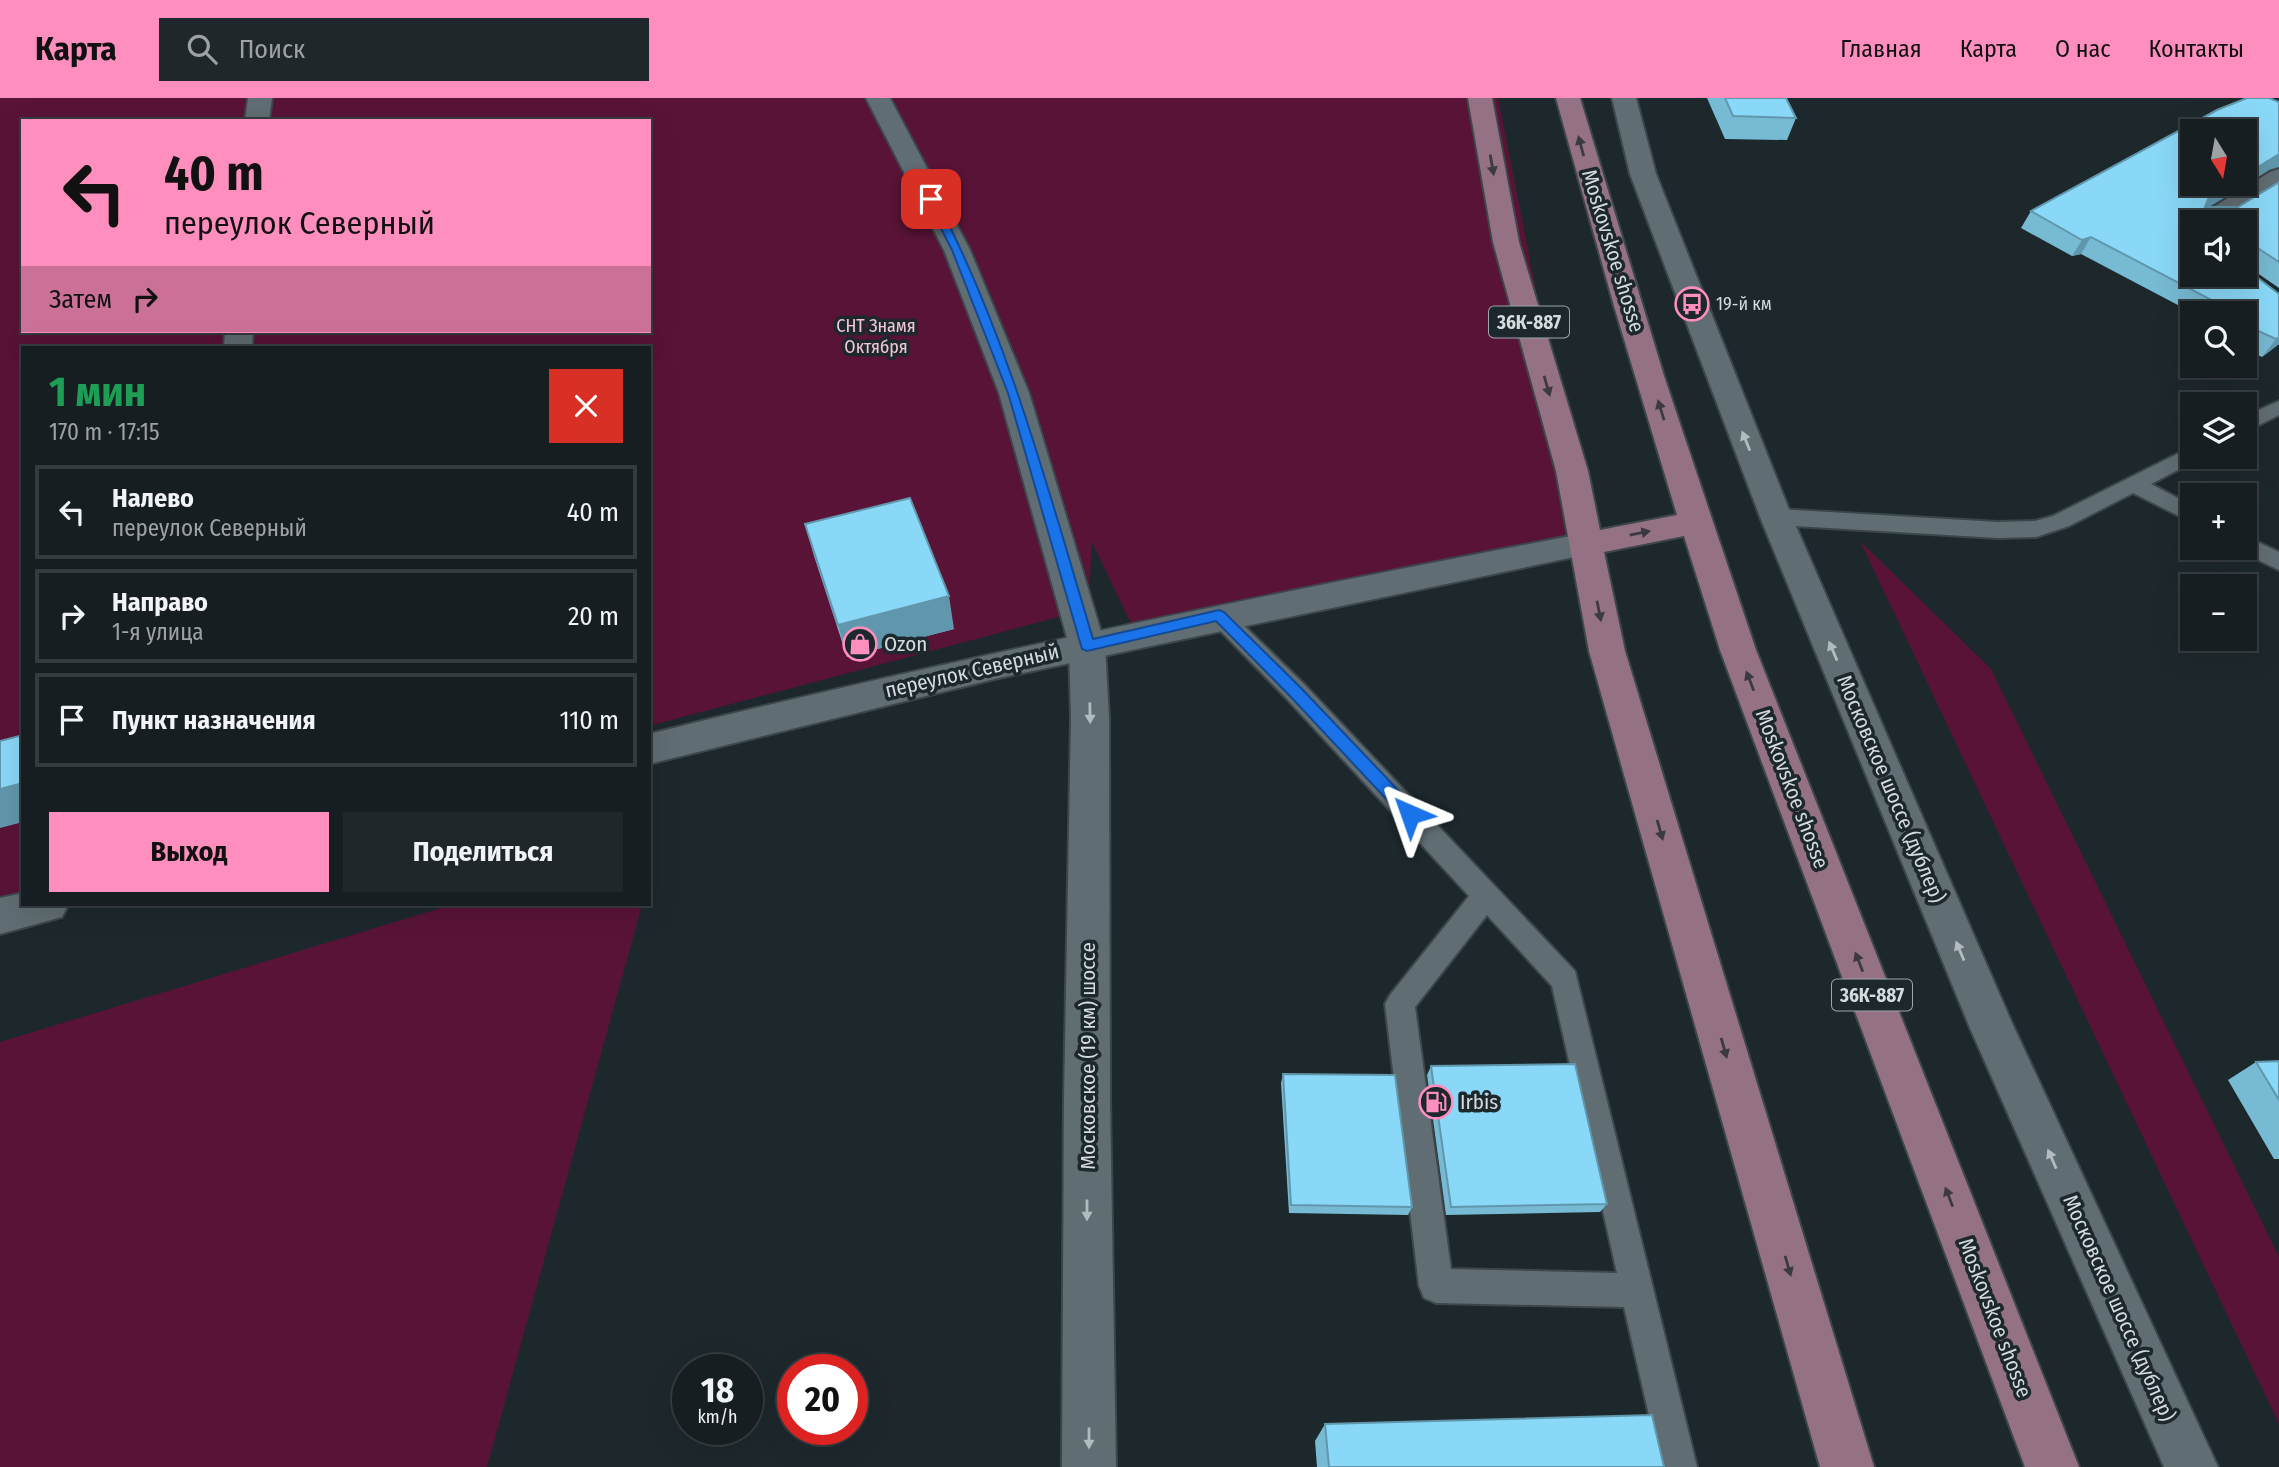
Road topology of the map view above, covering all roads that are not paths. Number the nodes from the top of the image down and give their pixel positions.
1 (260, 98) edge
2 (878, 98) edge
3 (1480, 98) edge
4 (1568, 98) edge
5 (1624, 98) edge
6 (257, 119) edge
7 (2279, 177) edge
8 (2227, 210) edge
9 (2279, 407) edge
10 (2257, 419) edge
11 (2180, 460) edge
12 (2134, 484) junction
13 (2180, 509) edge
14 (1776, 517) junction
15 (1695, 523) junction
16 (1586, 544) junction
17 (2257, 550) edge
18 (2279, 562) edge
19 (1219, 615) junction
20 (1087, 645) junction
21 (651, 748) edge
22 (1486, 895) junction
23 (43, 906) edge
24 (0, 916) edge
25 (1638, 1290) junction
26 (1089, 1467) edge
27 (1679, 1467) edge
28 (1847, 1467) edge
29 (2052, 1467) edge
30 (2191, 1467) edge

1 - 6 street
2 - 20 street, Московское (19 км) шоссе
3 -> 16 main road, 36К-887
15 -> 4 main road, Moskovskoe shosse / 36К-887
14 -> 5 street, Московское шоссе (дублер)
7 - 8 street
9 - 10 lane
11 - 12 lane
12 - 13 lane
12 - 14 lane
30 -> 14 street, Московское шоссе (дублер)
16 -> 15 main road
29 -> 15 main road, Moskovskoe shosse / 36К-887
16 - 19 street, переулок Северный
16 -> 28 main road, 36К-887
17 - 18 lane
19 - 20 street, переулок Северный
19 - 22 lane
20 - 21 street, переулок Северный
20 -> 26 street, Московское (19 км) шоссе
22 - 25 lane
22 - 25 lane
23 - 24 street
25 - 27 lane

